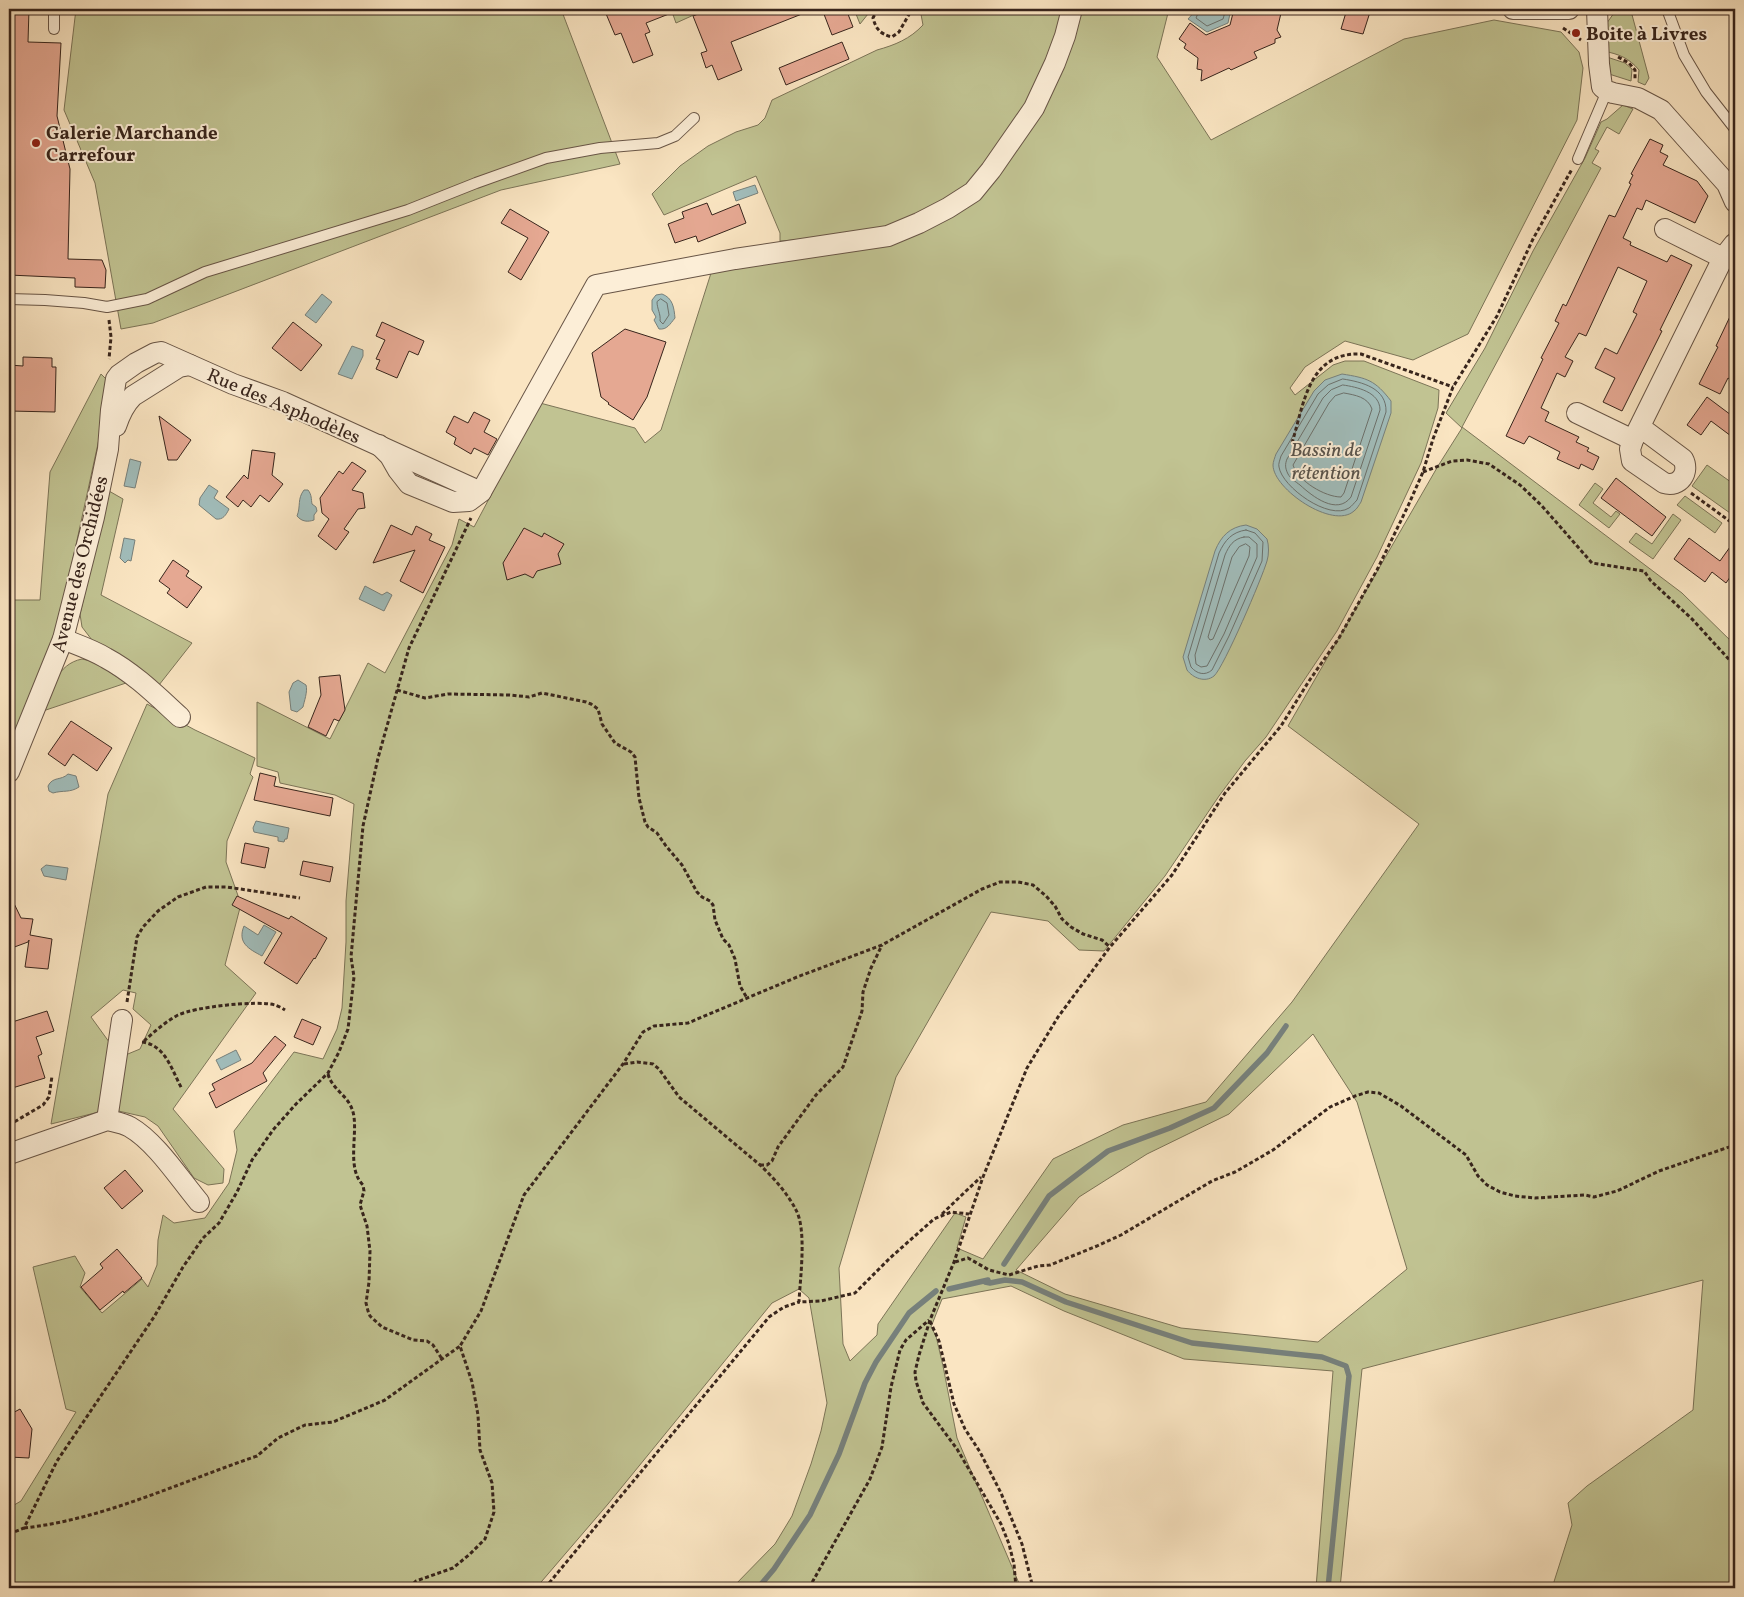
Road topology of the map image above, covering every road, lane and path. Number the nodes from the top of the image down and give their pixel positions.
1 (54, 9) edge
2 (885, 9) edge
3 (912, 9) edge
4 (1072, 9) edge
5 (1513, 9) edge
6 (1523, 9) edge
7 (1536, 9) edge
8 (1570, 9) edge
9 (1596, 9) edge
10 (1667, 9) edge
11 (54, 29) dead end
12 (1607, 91) junction
13 (694, 118) dead end
14 (1735, 129) edge
15 (1578, 159) joint
16 (1735, 202) edge
17 (1665, 229) dead end
18 (1732, 247) edge
19 (9, 299) edge
20 (107, 307) junction
21 (190, 365) junction
22 (116, 379) junction
23 (1453, 387) junction
24 (1577, 413) dead end
25 (1636, 433) junction
26 (1292, 443) dead end
27 (108, 449) junction
28 (1422, 472) junction
29 (1677, 483) junction
30 (481, 492) junction
31 (1735, 525) edge
32 (63, 639) junction
33 (1735, 666) edge
34 (397, 690) junction
35 (180, 717) dead end
36 (9, 772) edge
37 (300, 898) dead end
38 (882, 945) junction
39 (1110, 947) junction
40 (747, 998) junction
41 (285, 1010) dead end
42 (122, 1020) joint
43 (144, 1042) junction
44 (117, 1056) junction
45 (623, 1064) junction
46 (328, 1073) junction
47 (52, 1076) dead end
48 (182, 1088) dead end
49 (107, 1120) junction
50 (9, 1125) edge
51 (1735, 1145) edge
52 (9, 1154) edge
53 (760, 1165) junction
54 (982, 1177) junction
55 (199, 1202) dead end
56 (969, 1214) junction
57 (942, 1215) junction
58 (954, 1262) junction
59 (799, 1302) junction
60 (930, 1320) junction
61 (460, 1346) junction
62 (442, 1359) junction
63 (24, 1528) junction
64 (9, 1534) edge
65 (408, 1588) edge
66 (545, 1588) edge
67 (810, 1588) edge
68 (1016, 1588) edge
69 (1033, 1588) edge

1 - 11 lane
2 - 3 path
4 - 30 street
5 - 6 street
6 - 7 street
7 - 8 street
9 - 12 street
10 - 14 lane
12 - 15 lane
12 - 16 street
13 - 20 lane
15 - 23 path
17 - 18 street
18 - 25 street
19 - 20 lane
20 - 22 path
21 - 22 street, Rue des Asphodèles
21 - 27 street, Rue des Asphodèles
21 - 30 street, Rue des Asphodèles
22 - 27 street, Avenue des Orchidées
23 - 26 path
23 - 28 path
24 - 25 street
25 - 29 street
25 - 29 street
27 - 32 street, Avenue des Orchidées
28 - 33 path
28 - 39 path
29 - 31 path
30 - 34 path
32 - 35 street
32 - 36 street, Avenue des Orchidées
34 - 40 path
34 - 46 path
37 - 42 path
38 - 39 path
38 - 40 path
38 - 53 path
39 - 54 path
40 - 45 path
41 - 43 path
42 - 44 street
43 - 44 path
43 - 48 path
44 - 49 street
45 - 53 path
45 - 61 path
46 - 62 path
46 - 63 path
47 - 50 path
49 - 52 street
49 - 55 street
51 - 58 path
53 - 59 path
54 - 56 path
54 - 57 path
56 - 57 path
56 - 58 path
57 - 59 path
58 - 60 path
59 - 66 path
60 - 67 path
60 - 68 path
60 - 69 path
61 - 62 path
61 - 65 path
62 - 63 path
63 - 64 path

